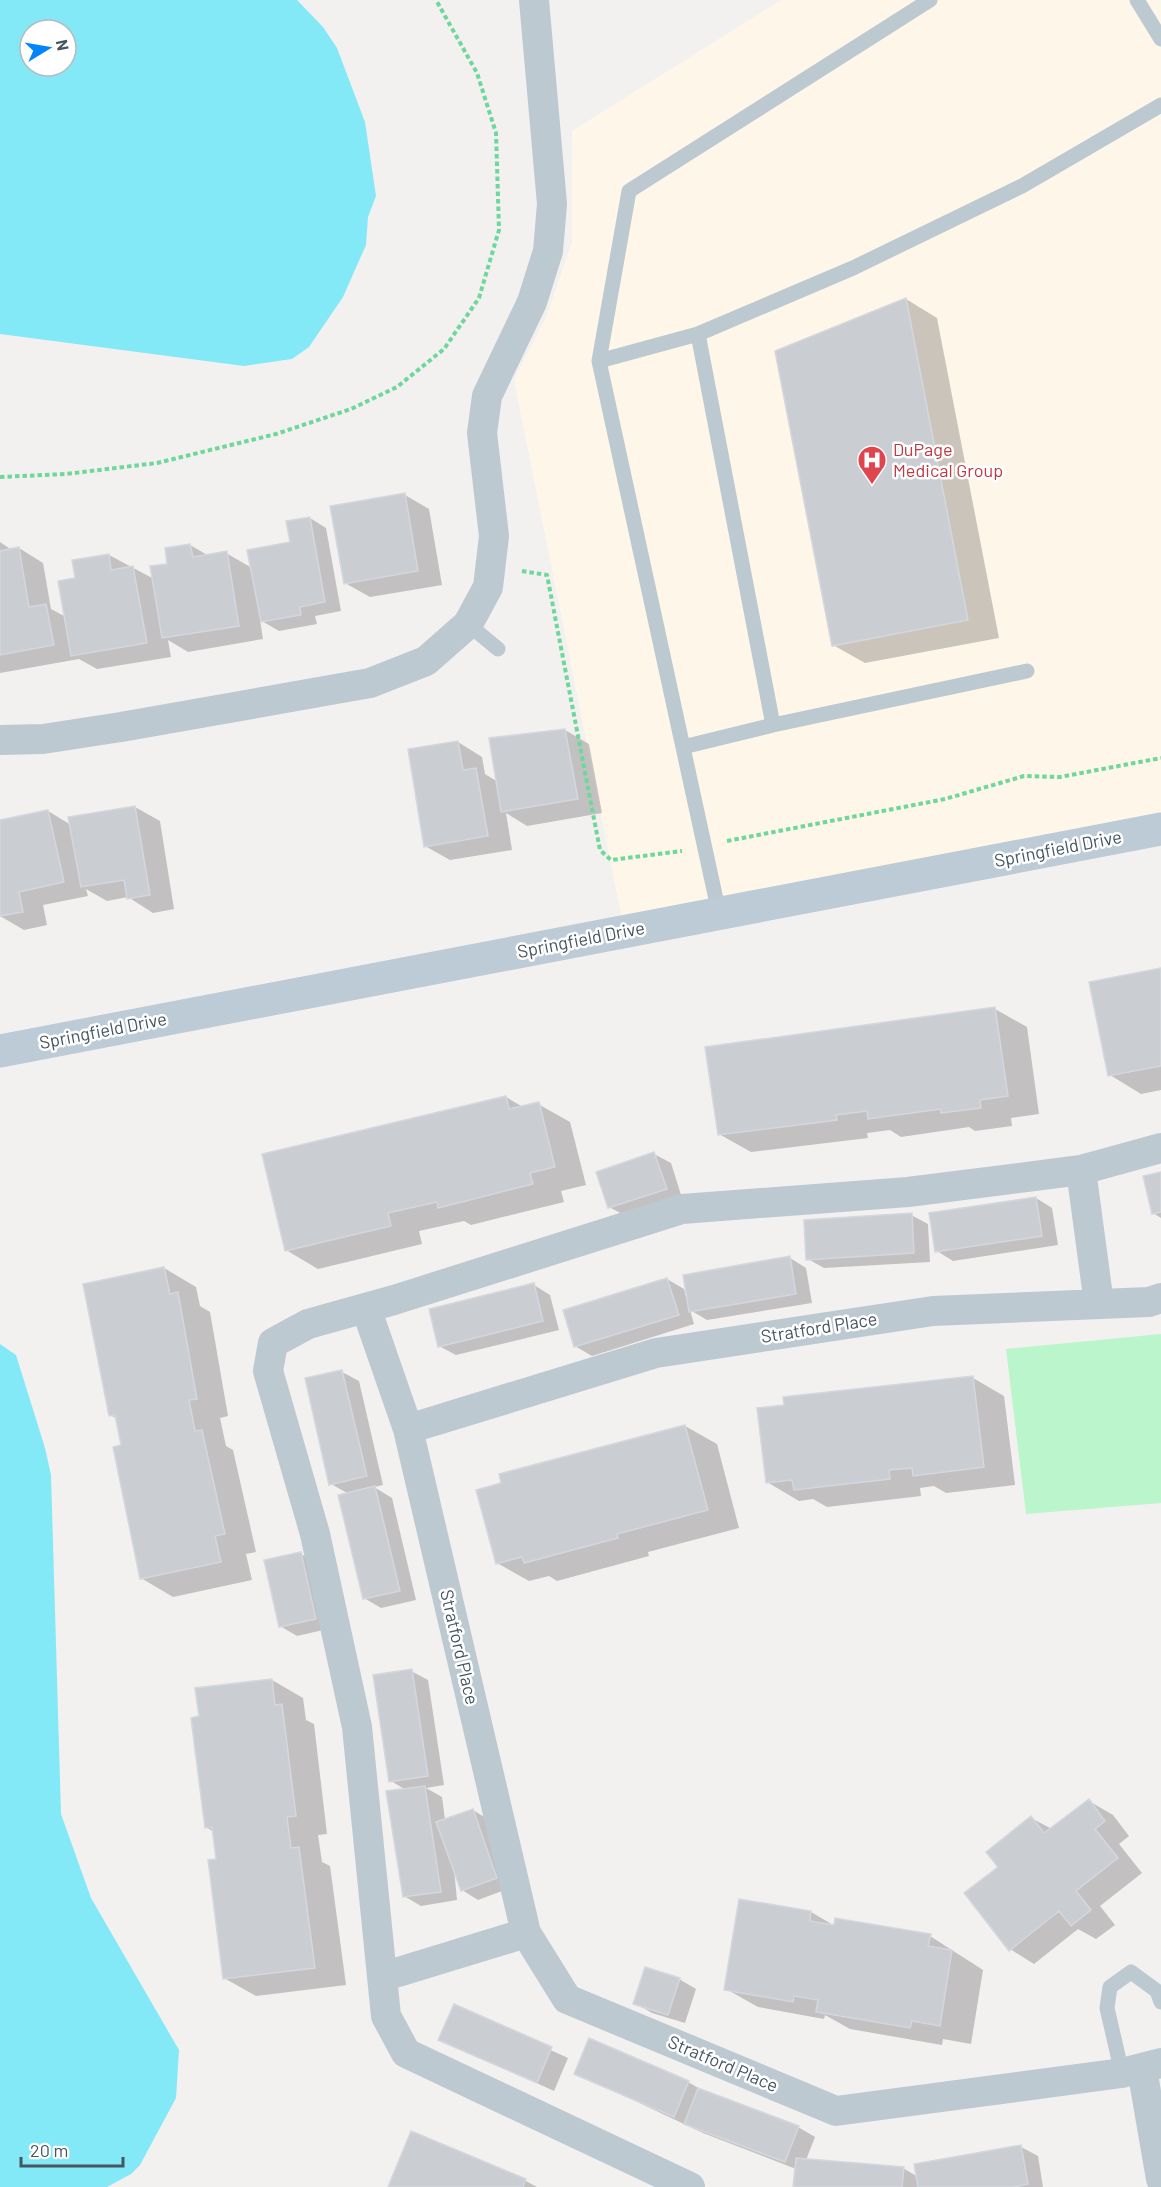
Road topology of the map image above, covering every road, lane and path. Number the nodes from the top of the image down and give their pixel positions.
1 (436, 0) edge
2 (534, 0) edge
3 (930, 0) edge
4 (1137, 0) edge
5 (1161, 39) edge
6 (1161, 105) edge
7 (698, 334) junction
8 (599, 361) junction
9 (0, 477) edge
10 (490, 565) junction
11 (468, 624) junction
12 (498, 649) dead end
13 (1027, 671) dead end
14 (773, 725) junction
15 (0, 740) edge
16 (683, 747) junction
17 (1161, 758) edge
18 (1161, 829) edge
19 (731, 841) dead end
20 (681, 851) dead end
21 (719, 914) junction
22 (0, 1051) edge
23 (1161, 1148) edge
24 (1081, 1170) junction
25 (1161, 1298) edge
26 (1099, 1304) junction
27 (366, 1308) junction
28 (408, 1429) junction
29 (526, 1933) junction
30 (381, 1977) junction
31 (1161, 2002) edge
32 (1142, 2068) edge
33 (1161, 2179) edge
34 (690, 2187) edge

1 - 9 path
2 - 10 street
3 - 8 lane
4 - 5 lane
6 - 7 lane
7 - 8 lane
7 - 14 lane
8 - 16 lane
10 - 11 street
10 - 20 path
11 - 12 lane
11 - 15 street
13 - 14 lane
14 - 16 lane
16 - 21 lane
17 - 19 path
18 - 21 street, Springfield Drive
21 - 22 street, Springfield Drive
23 - 24 street
24 - 26 street
24 - 27 street
25 - 26 street, Stratford Place
26 - 28 street, Stratford Place
27 - 28 street
27 - 30 street
28 - 29 street, Stratford Place
29 - 30 street
29 - 32 street, Stratford Place
30 - 34 street
31 - 32 lane
32 - 33 street

